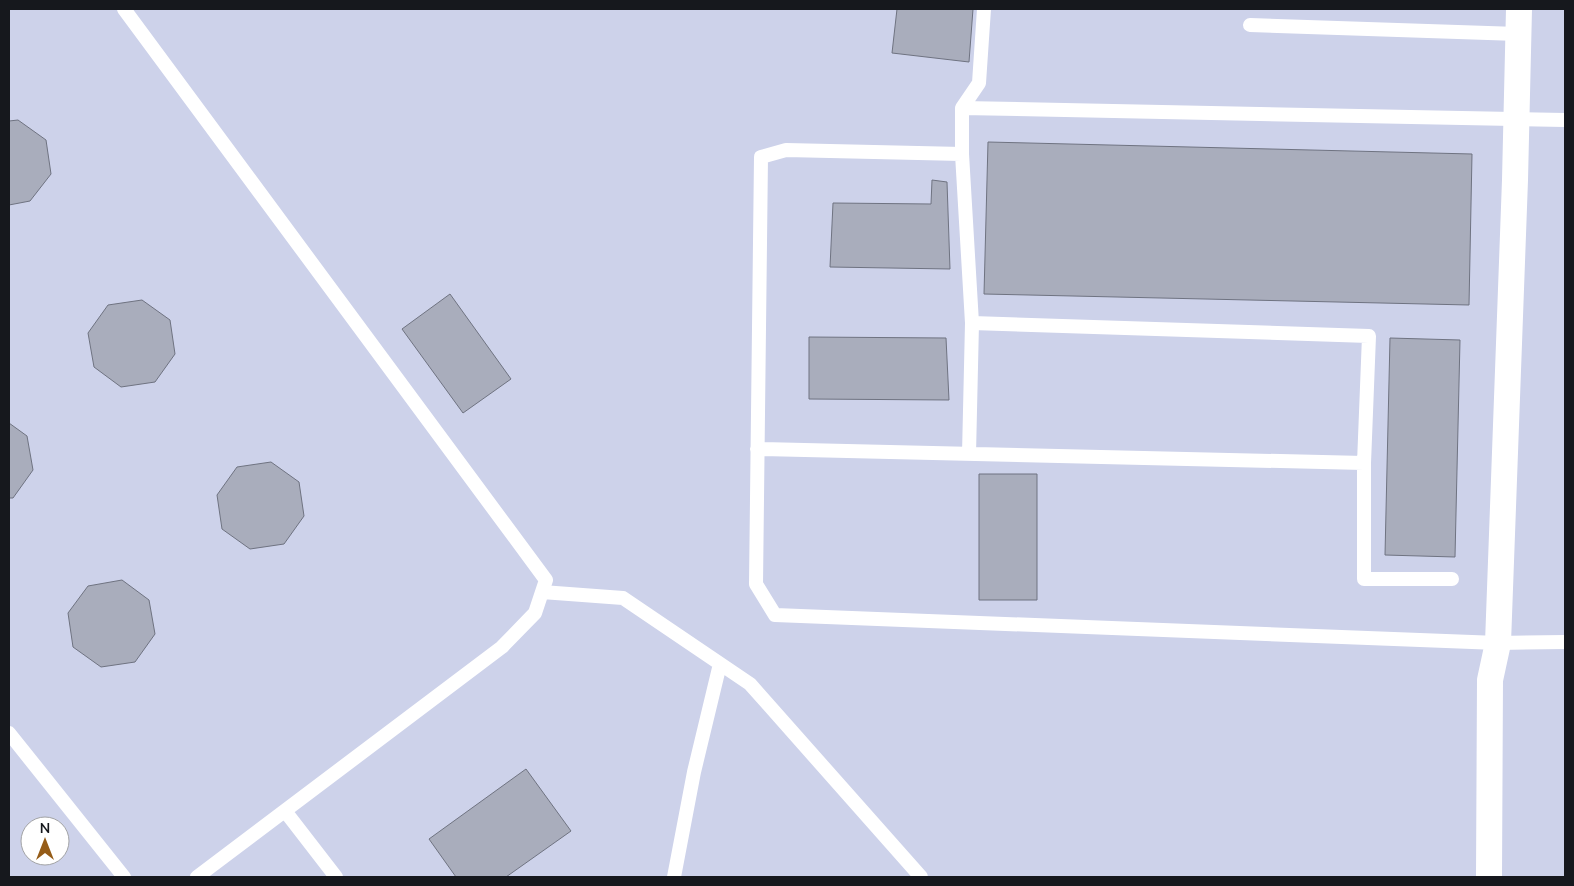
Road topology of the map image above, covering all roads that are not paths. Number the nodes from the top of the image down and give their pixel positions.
1 (124, 9) edge
2 (984, 9) edge
3 (1518, 21) edge
4 (1250, 25) dead end
5 (962, 108) junction
6 (1516, 119) junction
7 (1565, 120) edge
8 (962, 154) junction
9 (972, 323) junction
10 (757, 450) junction
11 (969, 454) junction
12 (1364, 463) junction
13 (1452, 579) dead end
14 (542, 592) junction
15 (1565, 642) edge
16 (1498, 644) junction
17 (720, 664) junction
18 (9, 733) edge
19 (285, 811) junction
20 (124, 877) edge
21 (197, 877) edge
22 (336, 877) edge
23 (674, 877) edge
24 (921, 877) edge
25 (1489, 877) edge

1 - 14 lane
2 - 5 lane
3 - 4 lane
3 - 6 street
5 - 6 lane
5 - 8 lane
6 - 7 lane
6 - 16 street
8 - 9 lane
8 - 10 lane
9 - 11 lane
9 - 12 lane
10 - 11 lane
10 - 16 lane
11 - 12 lane
12 - 13 lane
14 - 17 lane
14 - 19 lane
15 - 16 lane
16 - 25 street
17 - 23 lane
17 - 24 lane
18 - 20 lane
19 - 21 lane
19 - 22 lane

